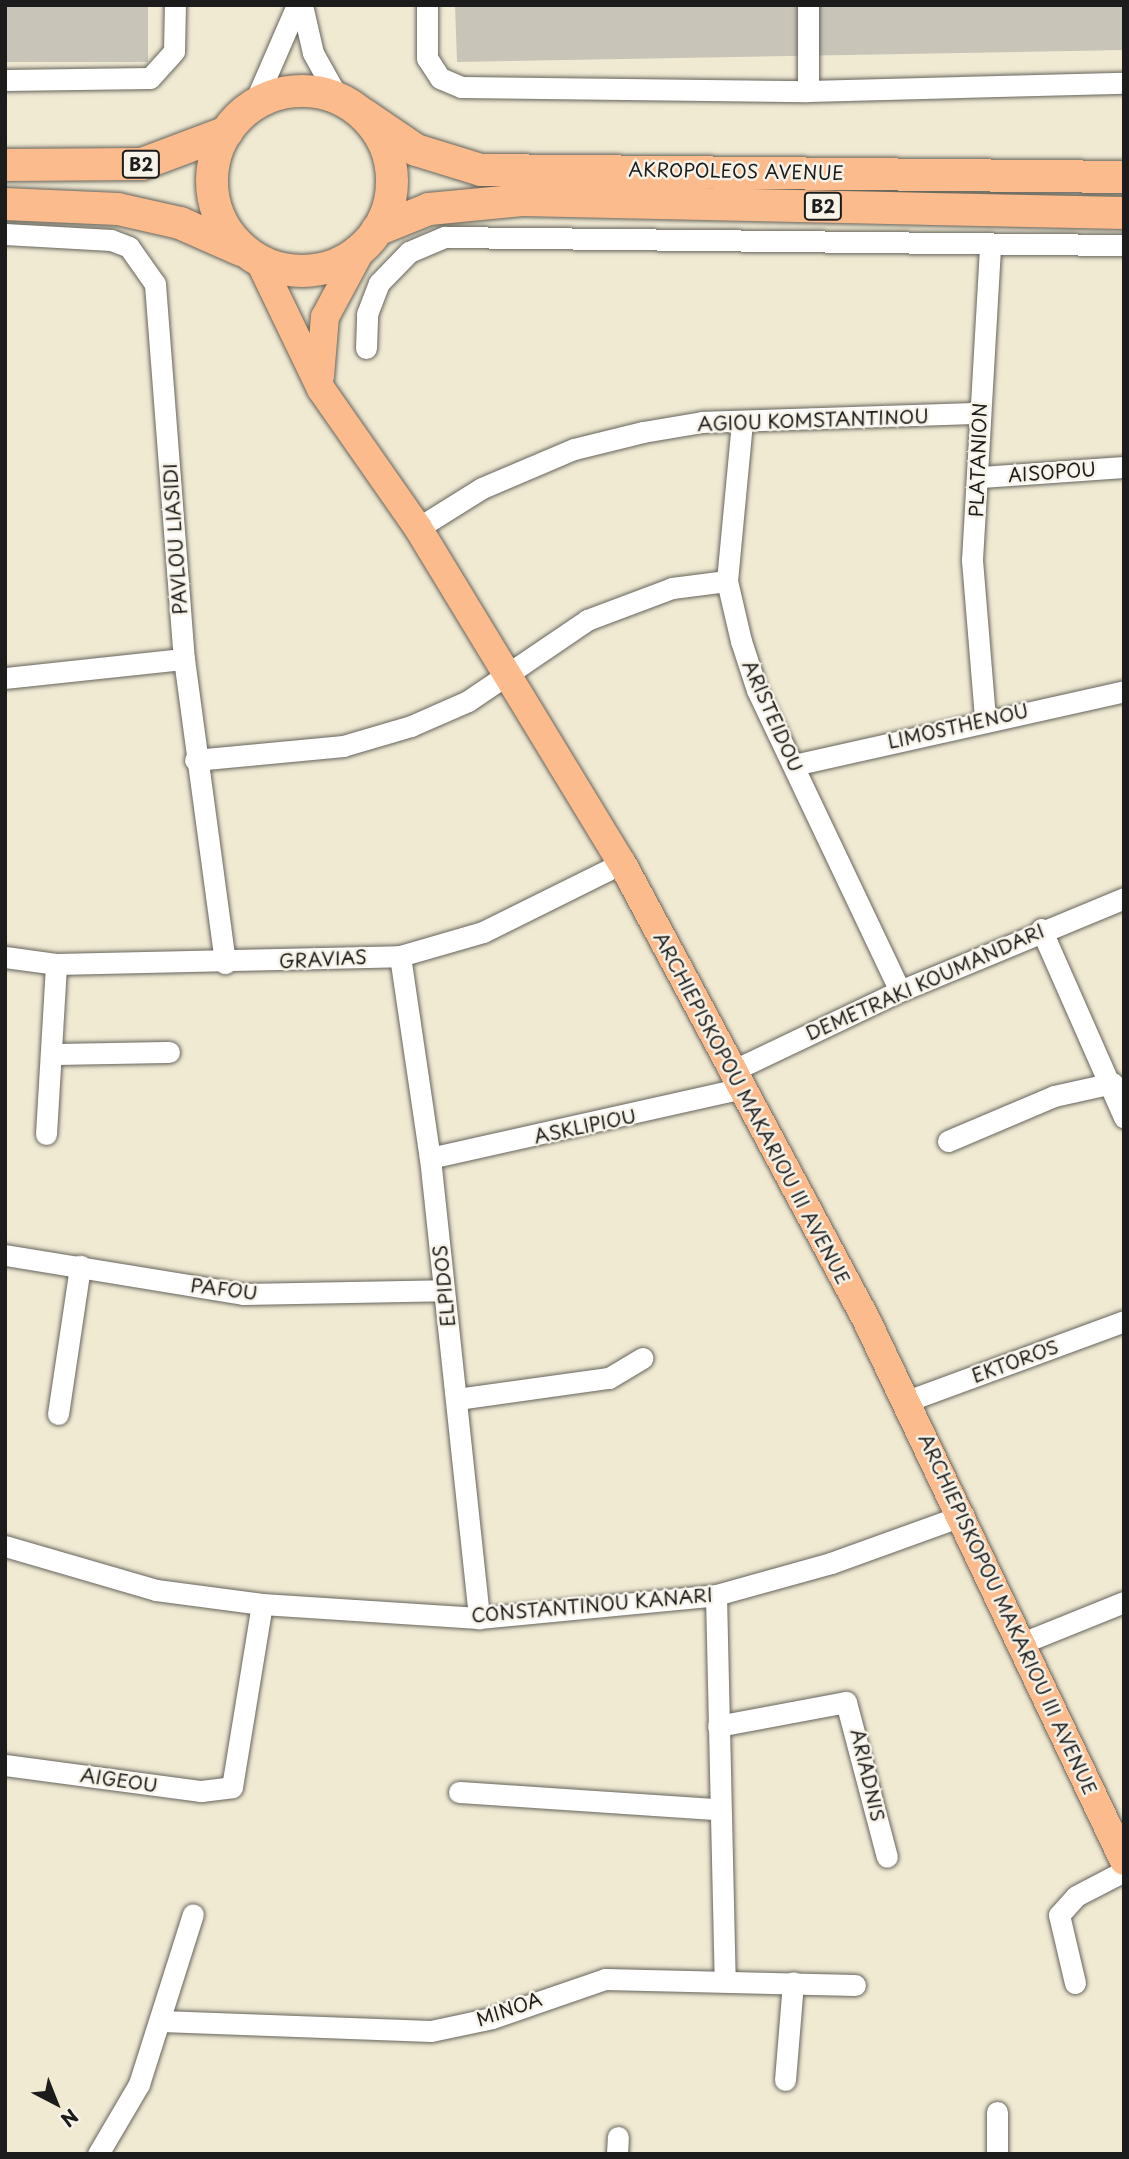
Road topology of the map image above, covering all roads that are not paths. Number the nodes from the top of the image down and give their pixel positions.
1 (176, 5) edge
2 (300, 5) edge
3 (427, 5) edge
4 (808, 5) edge
5 (5, 80) edge
6 (1124, 83) edge
7 (808, 91) junction
8 (254, 104) junction
9 (351, 106) junction
10 (227, 132) junction
11 (5, 165) edge
12 (1124, 177) edge
13 (5, 204) edge
14 (1124, 214) edge
15 (5, 234) edge
16 (370, 238) junction
17 (990, 244) junction
18 (1124, 244) edge
19 (255, 258) junction
20 (366, 348) dead end
21 (321, 389) junction
22 (979, 414) junction
23 (742, 422) junction
24 (1124, 467) edge
25 (981, 477) junction
26 (418, 528) junction
27 (727, 581) junction
28 (184, 659) junction
29 (508, 671) junction
30 (5, 678) edge
31 (1124, 691) edge
32 (985, 718) junction
33 (195, 760) junction
34 (794, 765) junction
35 (621, 863) junction
36 (1124, 898) edge
37 (1041, 929) junction
38 (400, 956) junction
39 (5, 957) edge
40 (225, 963) junction
41 (56, 964) junction
42 (900, 990) junction
43 (169, 1052) dead end
44 (52, 1054) junction
45 (734, 1081) junction
46 (1113, 1083) junction
47 (1124, 1117) edge
48 (46, 1134) dead end
49 (948, 1141) dead end
50 (430, 1158) junction
51 (5, 1255) edge
52 (79, 1266) junction
53 (444, 1290) junction
54 (1124, 1321) edge
55 (642, 1358) dead end
56 (457, 1399) junction
57 (907, 1401) junction
58 (58, 1414) dead end
59 (964, 1516) junction
60 (5, 1546) edge
61 (716, 1594) junction
62 (1124, 1602) edge
63 (262, 1604) junction
64 (479, 1618) junction
65 (1022, 1643) junction
66 (718, 1726) junction
67 (5, 1765) edge
68 (459, 1792) dead end
69 (718, 1809) junction
70 (887, 1857) dead end
71 (1124, 1861) edge
72 (1124, 1871) edge
73 (193, 1914) dead end
74 (725, 1981) junction
75 (793, 1982) junction
76 (1075, 1983) dead end
77 (855, 1985) dead end
78 (161, 2021) junction
79 (785, 2080) dead end
80 (997, 2112) dead end
81 (98, 2154) edge
82 (997, 2154) edge

1 - 5 street
2 - 8 street
2 - 9 street
3 - 7 street
4 - 7 street
6 - 7 street
8 - 9 highway, B2
8 - 10 highway, B2
9 - 12 highway, AKROPOLEOS AVENUE / B2
9 - 16 highway
10 - 11 highway, B2
10 - 19 highway, B2
13 - 19 highway, B2
14 - 16 highway, AKROPOLEOS AVENUE / B2
15 - 28 street, PAVLOU LIASIDI
16 - 19 highway, B2
16 - 21 main road
17 - 18 street
17 - 20 street
17 - 22 street, PLATANION
19 - 21 main road, ARCHIEPISKOPOU MAKARIOU III AVENUE
21 - 26 main road, ARCHIEPISKOPOU MAKARIOU III AVENUE
22 - 23 street, AGIOU KOMSTANTINOU
22 - 25 street, PLATANION
23 - 26 street, AGIOU KOMSTANTINOU
23 - 27 street, ARISTEIDOU
24 - 25 street, AISOPOU
25 - 32 street, PLATANION
26 - 29 main road, ARCHIEPISKOPOU MAKARIOU III AVENUE
27 - 29 street
27 - 34 street, ARISTEIDOU
28 - 30 street
28 - 33 street, PAVLOU LIASIDI
29 - 33 street
29 - 35 main road, ARCHIEPISKOPOU MAKARIOU III AVENUE
31 - 32 street, LIMOSTHENOU
32 - 34 street, LIMOSTHENOU
33 - 40 street, PAVLOU LIASIDI
34 - 42 street, ARISTEIDOU
35 - 38 street, GRAVIAS
35 - 45 main road, ARCHIEPISKOPOU MAKARIOU III AVENUE
36 - 37 street, DEMETRAKI KOUMANDARI
37 - 42 street, DEMETRAKI KOUMANDARI
37 - 46 street
38 - 40 street, GRAVIAS
38 - 50 street, ELPIDOS
39 - 41 street, GRAVIAS
40 - 41 street, GRAVIAS
41 - 44 street
42 - 45 street, DEMETRAKI KOUMANDARI
43 - 44 street
44 - 48 street
45 - 50 street, ASKLIPIOU
45 - 57 main road, ARCHIEPISKOPOU MAKARIOU III AVENUE
46 - 47 street
46 - 49 street
50 - 53 street, ELPIDOS
51 - 52 street, PAFOU
52 - 53 street, PAFOU
52 - 58 street
53 - 56 street, ELPIDOS
54 - 57 street, EKTOROS
55 - 56 street
56 - 64 street, ELPIDOS
57 - 59 main road, ARCHIEPISKOPOU MAKARIOU III AVENUE
59 - 61 street, CONSTANTINOU KANARI
59 - 65 main road, ARCHIEPISKOPOU MAKARIOU III AVENUE
60 - 63 street, CONSTANTINOU KANARI
61 - 64 street, CONSTANTINOU KANARI
61 - 66 street
62 - 65 street
63 - 64 street, CONSTANTINOU KANARI
63 - 67 street, AIGEOU
65 - 71 main road, ARCHIEPISKOPOU MAKARIOU III AVENUE
66 - 69 street
66 - 70 street, ARIADNIS
68 - 69 street
69 - 74 street
72 - 76 street
73 - 78 street
74 - 75 street, MINOA
74 - 78 street, MINOA
75 - 77 street, MINOA
75 - 79 street
78 - 81 street
80 - 82 street

